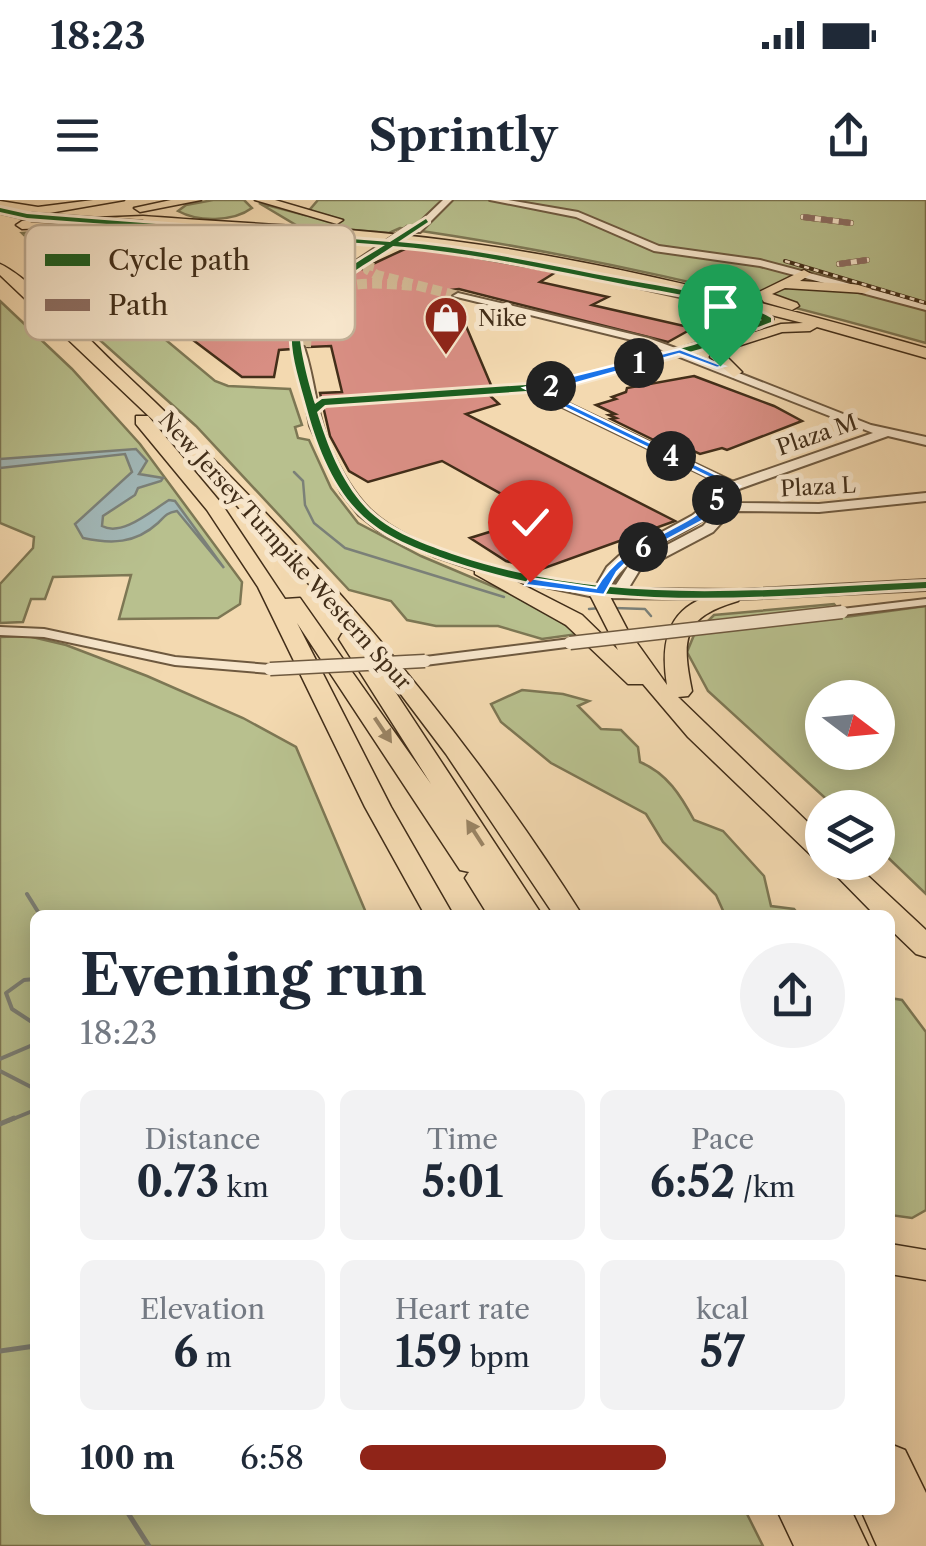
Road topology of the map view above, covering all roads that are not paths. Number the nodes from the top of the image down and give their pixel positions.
1 (118, 200) edge
2 (194, 200) edge
3 (203, 200) edge
4 (270, 200) edge
5 (312, 200) edge
6 (458, 200) edge
7 (494, 200) edge
8 (446, 202) edge
9 (253, 206) edge
10 (286, 207) junction
11 (0, 208) edge
12 (803, 217) dead end
13 (22, 222) junction
14 (851, 223) dead end
15 (142, 225) edge
16 (206, 225) edge
17 (290, 225) edge
18 (338, 225) edge
19 (342, 225) edge
20 (355, 229) edge
21 (355, 229) edge
22 (355, 240) edge
23 (355, 241) edge
24 (388, 244) junction
25 (867, 260) dead end
26 (760, 262) junction
27 (364, 263) dead end
28 (839, 264) dead end
29 (0, 268) edge
30 (801, 273) junction
31 (772, 283) junction
32 (0, 284) edge
33 (683, 284) junction
34 (864, 289) junction
35 (25, 291) edge
36 (458, 296) tunnel mouth
37 (25, 308) edge
38 (926, 308) edge
39 (832, 320) junction
40 (59, 340) edge
41 (79, 340) edge
42 (648, 341) junction
43 (711, 341) junction
44 (885, 341) junction
45 (302, 348) tunnel mouth
46 (926, 350) edge
47 (680, 352) junction
48 (734, 372) junction
49 (529, 388) junction
50 (493, 391) tunnel mouth
51 (856, 422) junction
52 (883, 434) junction
53 (926, 438) edge
54 (762, 477) junction
55 (734, 486) junction
56 (926, 496) edge
57 (720, 506) junction
58 (811, 508) junction
59 (239, 542) junction
60 (302, 565) junction
61 (482, 570) junction
62 (926, 585) edge
63 (731, 596) junction
64 (926, 602) edge
65 (611, 604) junction
66 (0, 631) edge
67 (680, 691) junction
68 (701, 735) junction
69 (805, 810) edge
70 (805, 834) edge
71 (855, 880) edge
72 (881, 880) edge
73 (436, 910) edge
74 (499, 910) edge
75 (525, 910) edge
76 (565, 910) edge
77 (887, 910) edge
78 (895, 918) edge
79 (926, 922) edge
80 (926, 947) edge
81 (895, 1259) edge
82 (926, 1265) edge
83 (895, 1474) edge
84 (801, 1515) edge
85 (830, 1515) edge
86 (884, 1515) edge
87 (926, 1539) edge
88 (818, 1546) edge
89 (846, 1546) edge
90 (900, 1546) edge

1 - 11 highway
2 - 13 highway
3 - 9 highway
4 - 10 highway
5 - 19 highway
6 - 8 street
7 - 26 street
8 - 24 street, bridge
9 - 10 highway
9 - 17 highway
10 - 18 highway
11 - 13 street
12 - 14 street
13 - 15 street, bridge
13 - 16 highway
20 - 33 highway
21 - 44 highway
22 - 24 highway
23 - 24 street
24 - 27 street
24 - 43 street
25 - 28 street
26 - 30 street
26 - 31 highway
29 - 35 highway, New Jersey Turnpike Western Spur
30 - 31 highway
30 - 34 street
31 - 33 highway
31 - 34 highway
31 - 39 highway
32 - 37 highway, New Jersey Turnpike Western Spur
33 - 39 highway
34 - 38 street
36 - 42 street
39 - 46 highway
40 - 59 highway, New Jersey Turnpike Western Spur
41 - 60 highway, New Jersey Turnpike Western Spur
42 - 43 street
42 - 47 street
43 - 47 street
44 - 46 highway
44 - 48 highway
45 - 61 street
47 - 48 street
47 - 49 street
48 - 51 street
49 - 50 street
49 - 55 street
51 - 52 street
51 - 53 street
52 - 53 street
52 - 54 street, Plaza M
54 - 55 street, Plaza M
54 - 57 street, Plaza M
54 - 58 street
55 - 57 street, Plaza M
56 - 58 street, Plaza L
57 - 58 street, Plaza L
57 - 65 street
59 - 73 highway, New Jersey Turnpike Western Spur
59 -> 74 highway
75 -> 60 highway
60 - 76 highway, New Jersey Turnpike Western Spur
61 - 65 street
61 - 68 highway
62 - 63 street
63 - 65 street
63 - 67 highway
64 - 66 street, bridge
65 - 67 highway
65 - 68 highway
67 - 69 highway
68 - 70 highway
71 - 77 highway
72 - 79 highway
78 - 80 highway
81 - 82 highway
83 - 87 highway
84 - 88 highway
85 - 89 highway
86 - 90 highway

